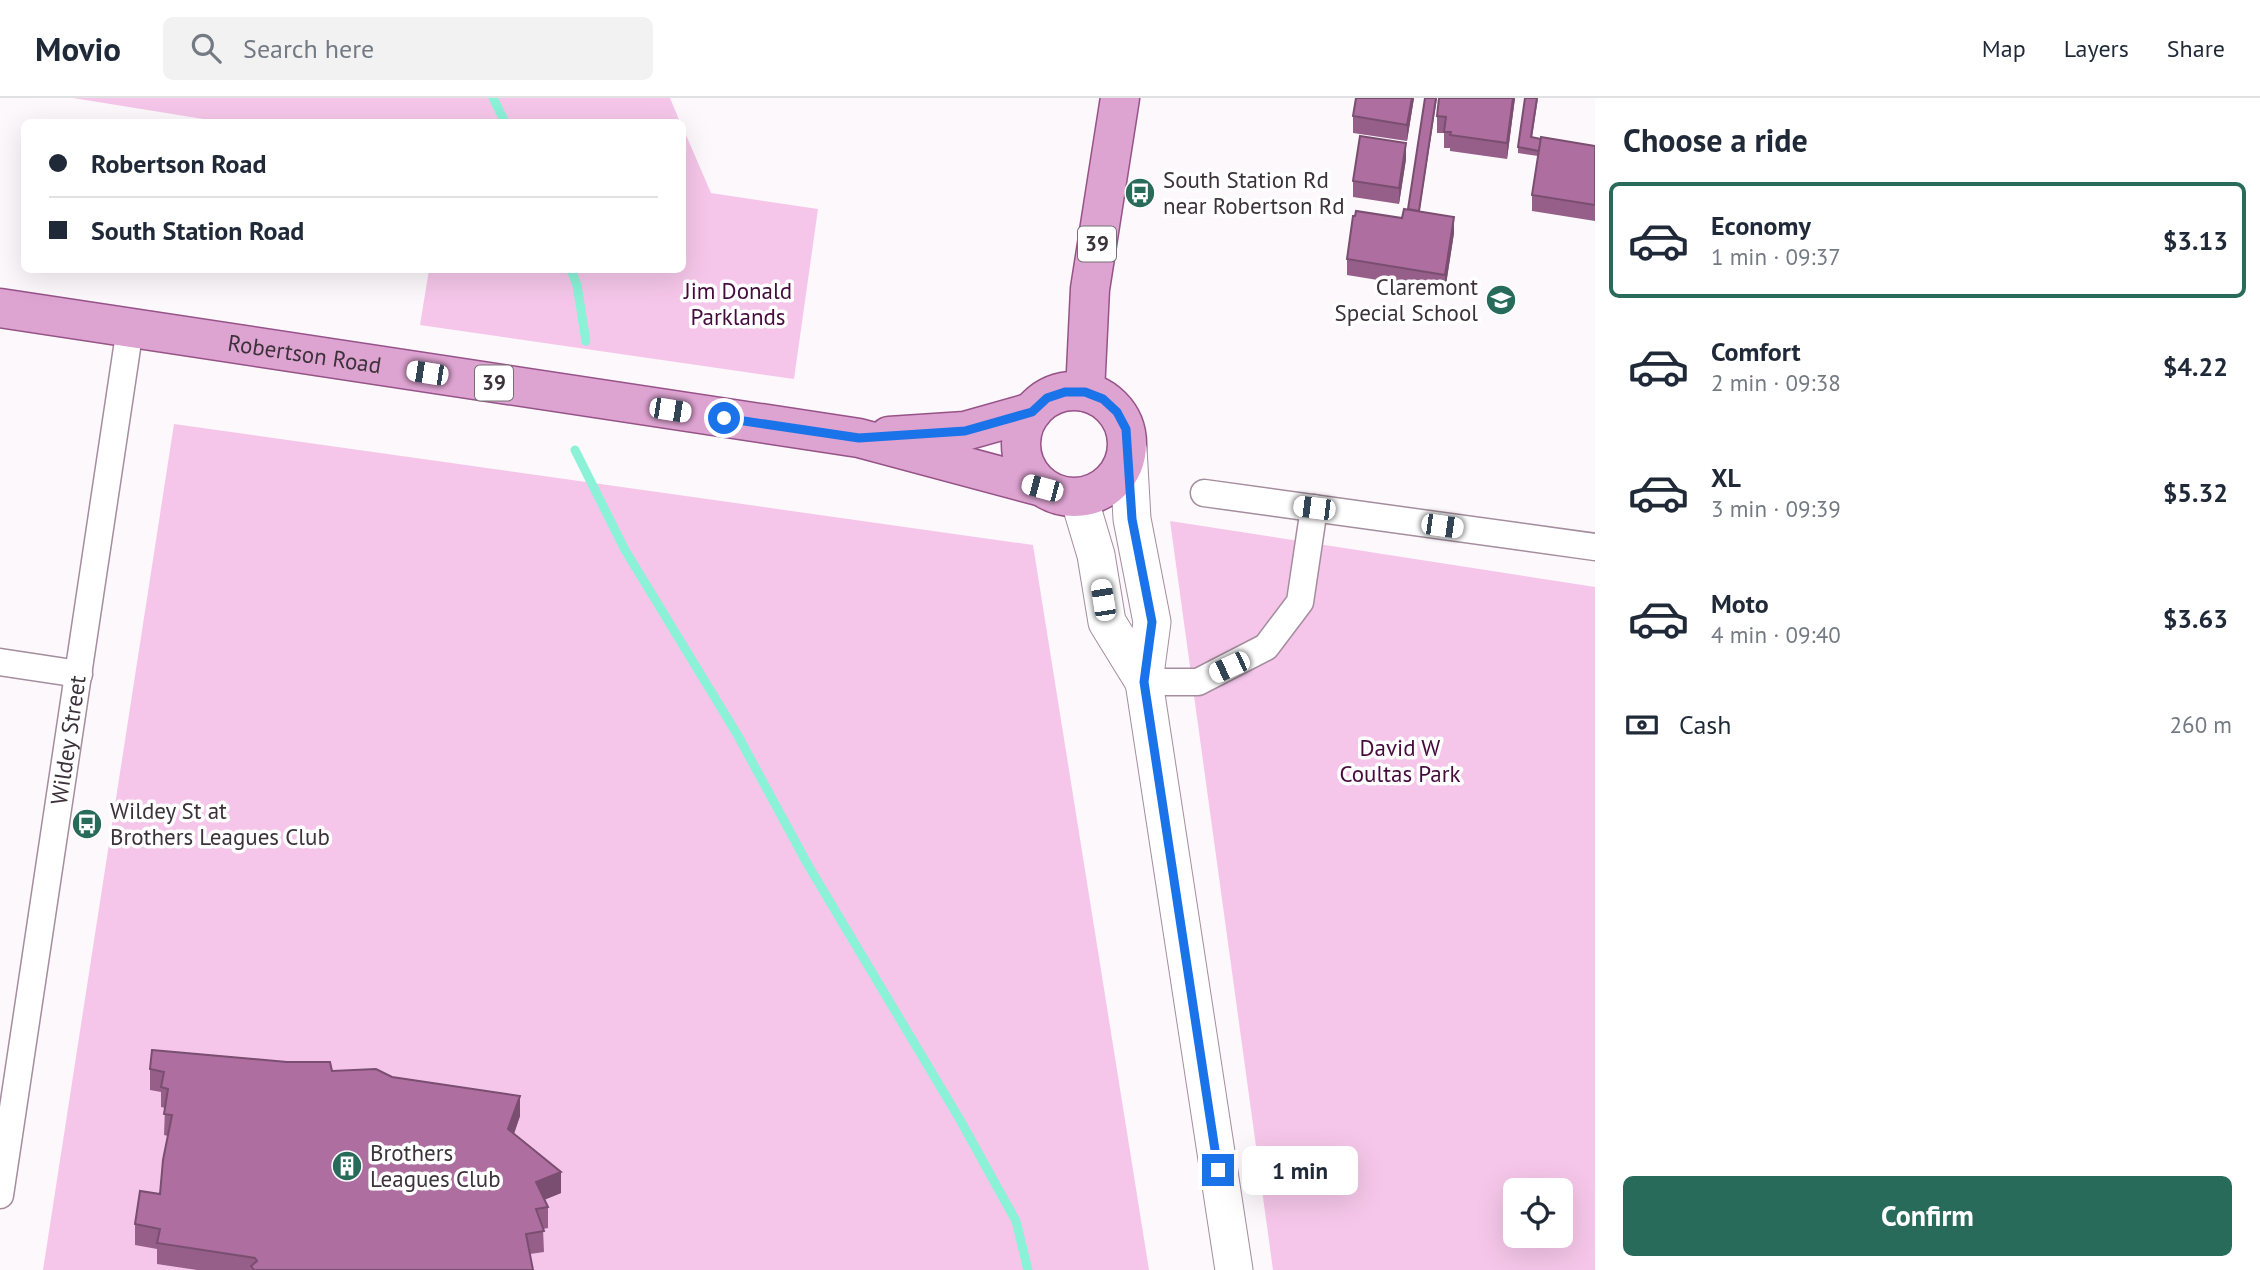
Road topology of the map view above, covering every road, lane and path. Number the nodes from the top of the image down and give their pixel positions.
1 (1120, 98) edge
2 (0, 308) edge
3 (130, 328) junction
4 (1085, 392) junction
5 (1032, 412) junction
6 (859, 438) junction
7 (1128, 448) junction
8 (1042, 488) junction
9 (1204, 494) dead end
10 (1079, 498) junction
11 (1314, 508) junction
12 (1595, 547) edge
13 (0, 662) edge
14 (79, 674) junction
15 (1144, 682) junction
16 (0, 1195) edge
17 (1234, 1270) edge

1 - 4 main road, 39
2 - 3 main road, Robertson Road / 39
3 - 6 main road, Robertson Road / 39
3 - 14 street, Wildey Street
4 - 5 main road, 39
4 - 7 main road
5 - 6 main road, Robertson Road / 39
5 - 8 main road
6 - 8 main road, Robertson Road / 39
7 - 10 main road
7 - 15 main road
8 - 10 main road, 39
9 - 11 street
10 - 15 main road
11 - 12 street
11 - 15 street
13 - 14 street
14 - 16 street, Wildey Street
15 - 17 main road

